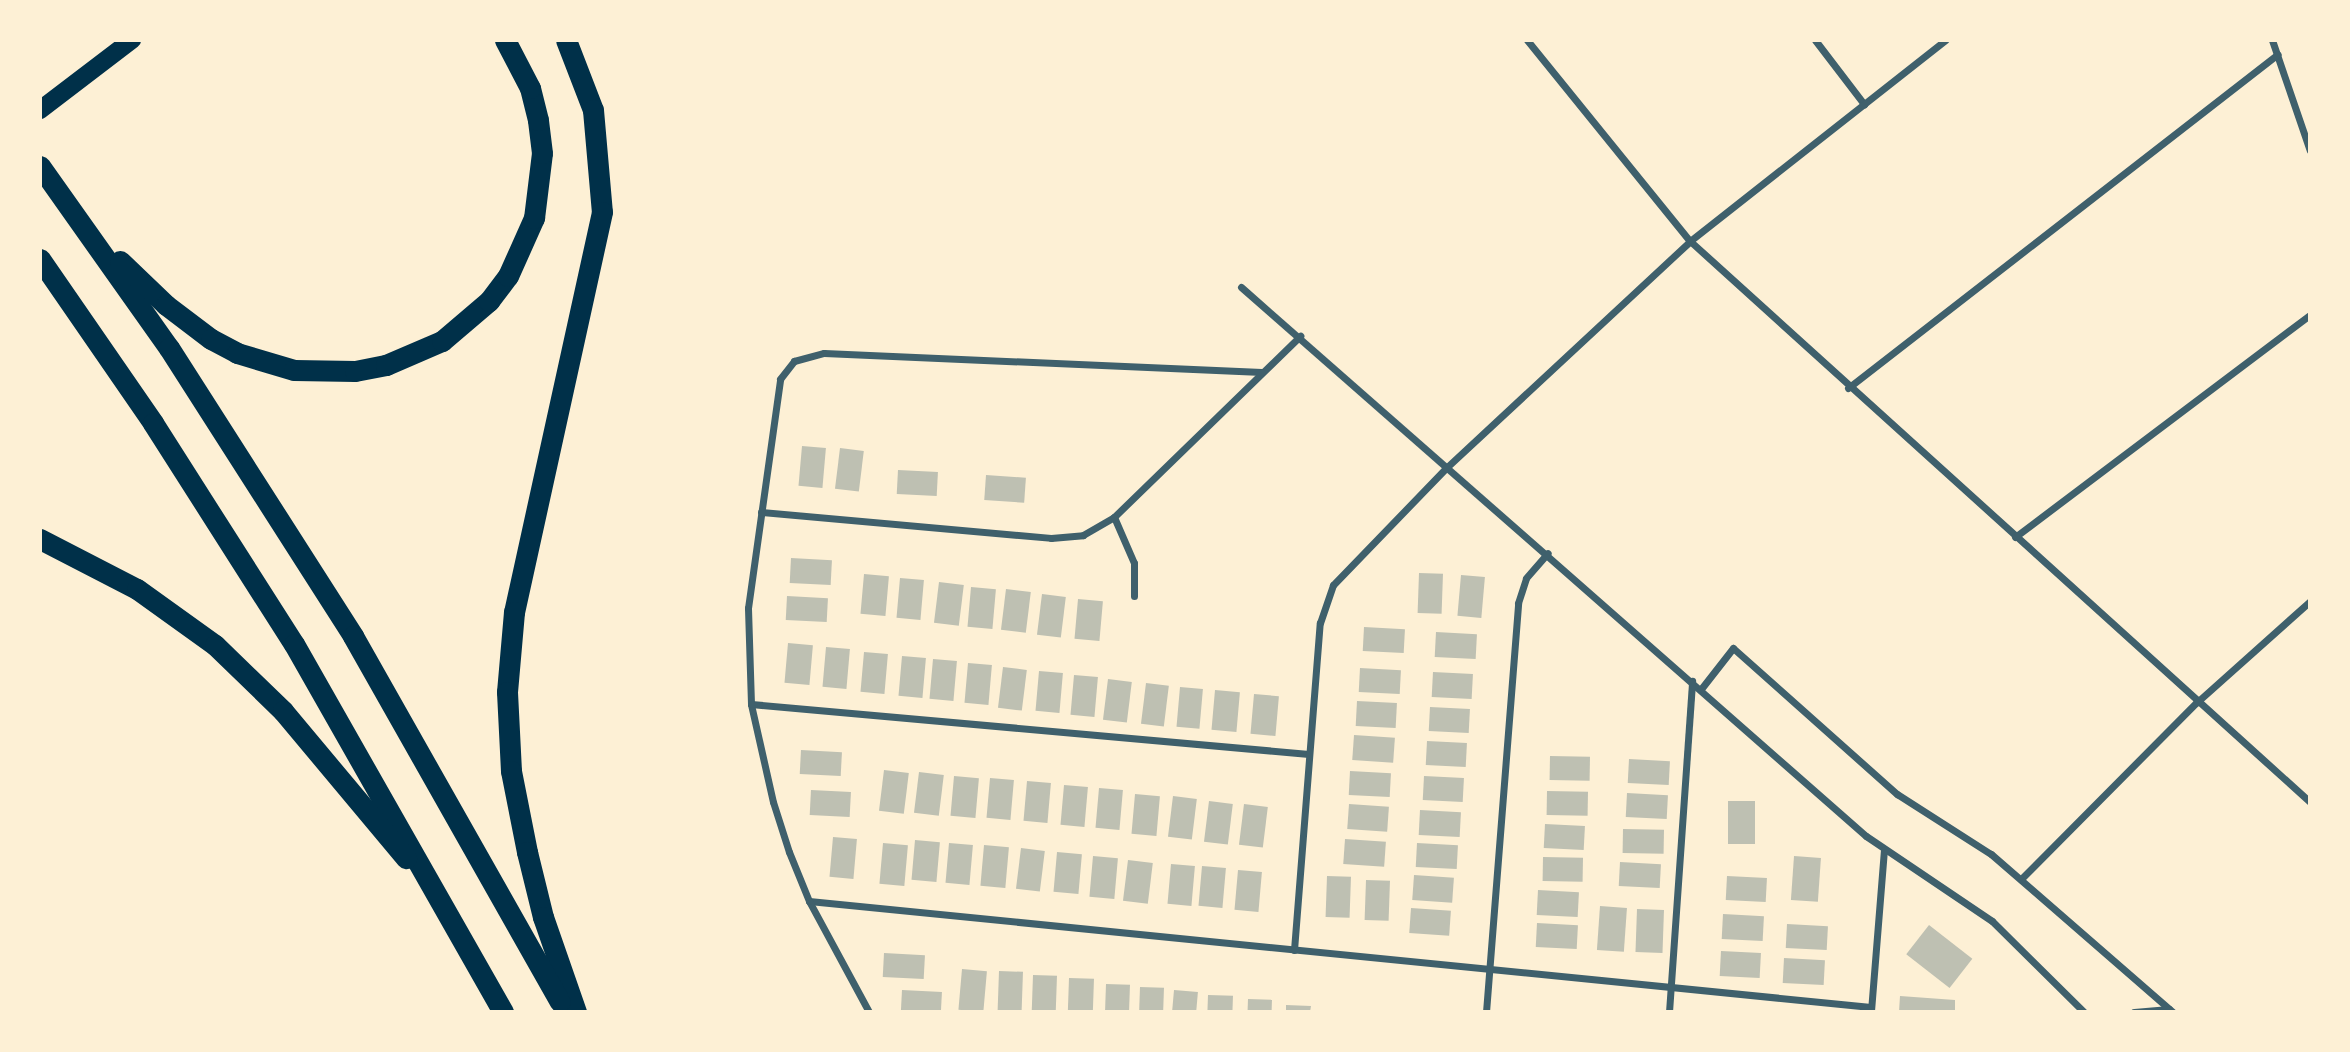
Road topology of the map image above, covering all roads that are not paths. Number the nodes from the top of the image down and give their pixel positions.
1 (131, 40) edge
2 (505, 40) edge
3 (566, 40) edge
4 (1527, 40) edge
5 (1815, 40) edge
6 (1945, 40) edge
7 (2272, 40) edge
8 (2278, 54) junction
9 (1864, 104) junction
10 (40, 110) edge
11 (2310, 151) edge
12 (40, 166) edge
13 (72, 208) junction
14 (1690, 241) junction
15 (40, 259) edge
16 (1241, 287) dead end
17 (2310, 315) edge
18 (1300, 336) junction
19 (1262, 372) junction
20 (1848, 388) junction
21 (1446, 468) junction
22 (761, 512) junction
23 (1114, 517) junction
24 (2015, 537) junction
25 (40, 539) edge
26 (1548, 553) junction
27 (1134, 596) dead end
28 (2310, 601) edge
29 (1692, 681) junction
30 (1701, 689) junction
31 (2196, 702) junction
32 (751, 704) junction
33 (1309, 754) junction
34 (2310, 802) edge
35 (1884, 851) junction
36 (2021, 879) junction
37 (809, 901) junction
38 (450, 915) junction
39 (1294, 950) junction
40 (1490, 970) junction
41 (1671, 988) junction
42 (1871, 1010) edge
43 (2171, 1010) edge
44 (503, 1012) edge
45 (565, 1012) edge
46 (576, 1012) edge
47 (869, 1012) edge
48 (1486, 1012) edge
49 (1670, 1012) edge
50 (2084, 1012) edge
51 (2134, 1012) edge

1 - 10 main road
2 - 13 highway
3 - 46 highway
4 - 14 street
5 - 9 street
6 - 9 street
7 - 8 street
8 - 11 street
8 - 20 street
9 - 14 street
12 - 13 highway
13 - 45 highway
14 - 20 street
14 - 21 street
15 - 38 highway
16 - 18 street
17 - 24 street
18 - 19 street
18 - 21 street
19 - 22 street
19 - 23 street
20 - 24 street
21 - 26 street
21 - 33 street
22 - 23 street
22 - 32 street
23 - 27 street
24 - 31 street
25 - 38 highway
26 - 29 street
26 - 40 street
28 - 31 street
29 - 30 street
29 - 41 street
30 - 35 street
30 - 36 street
31 - 34 street
31 - 36 street
32 - 33 street
32 - 37 street
33 - 39 street
35 - 42 street
35 - 50 street
36 - 43 street
37 - 39 street
37 - 47 street
38 - 44 highway
39 - 40 street
40 - 41 street
40 - 48 street
41 - 42 street
41 - 49 street
43 - 51 street

